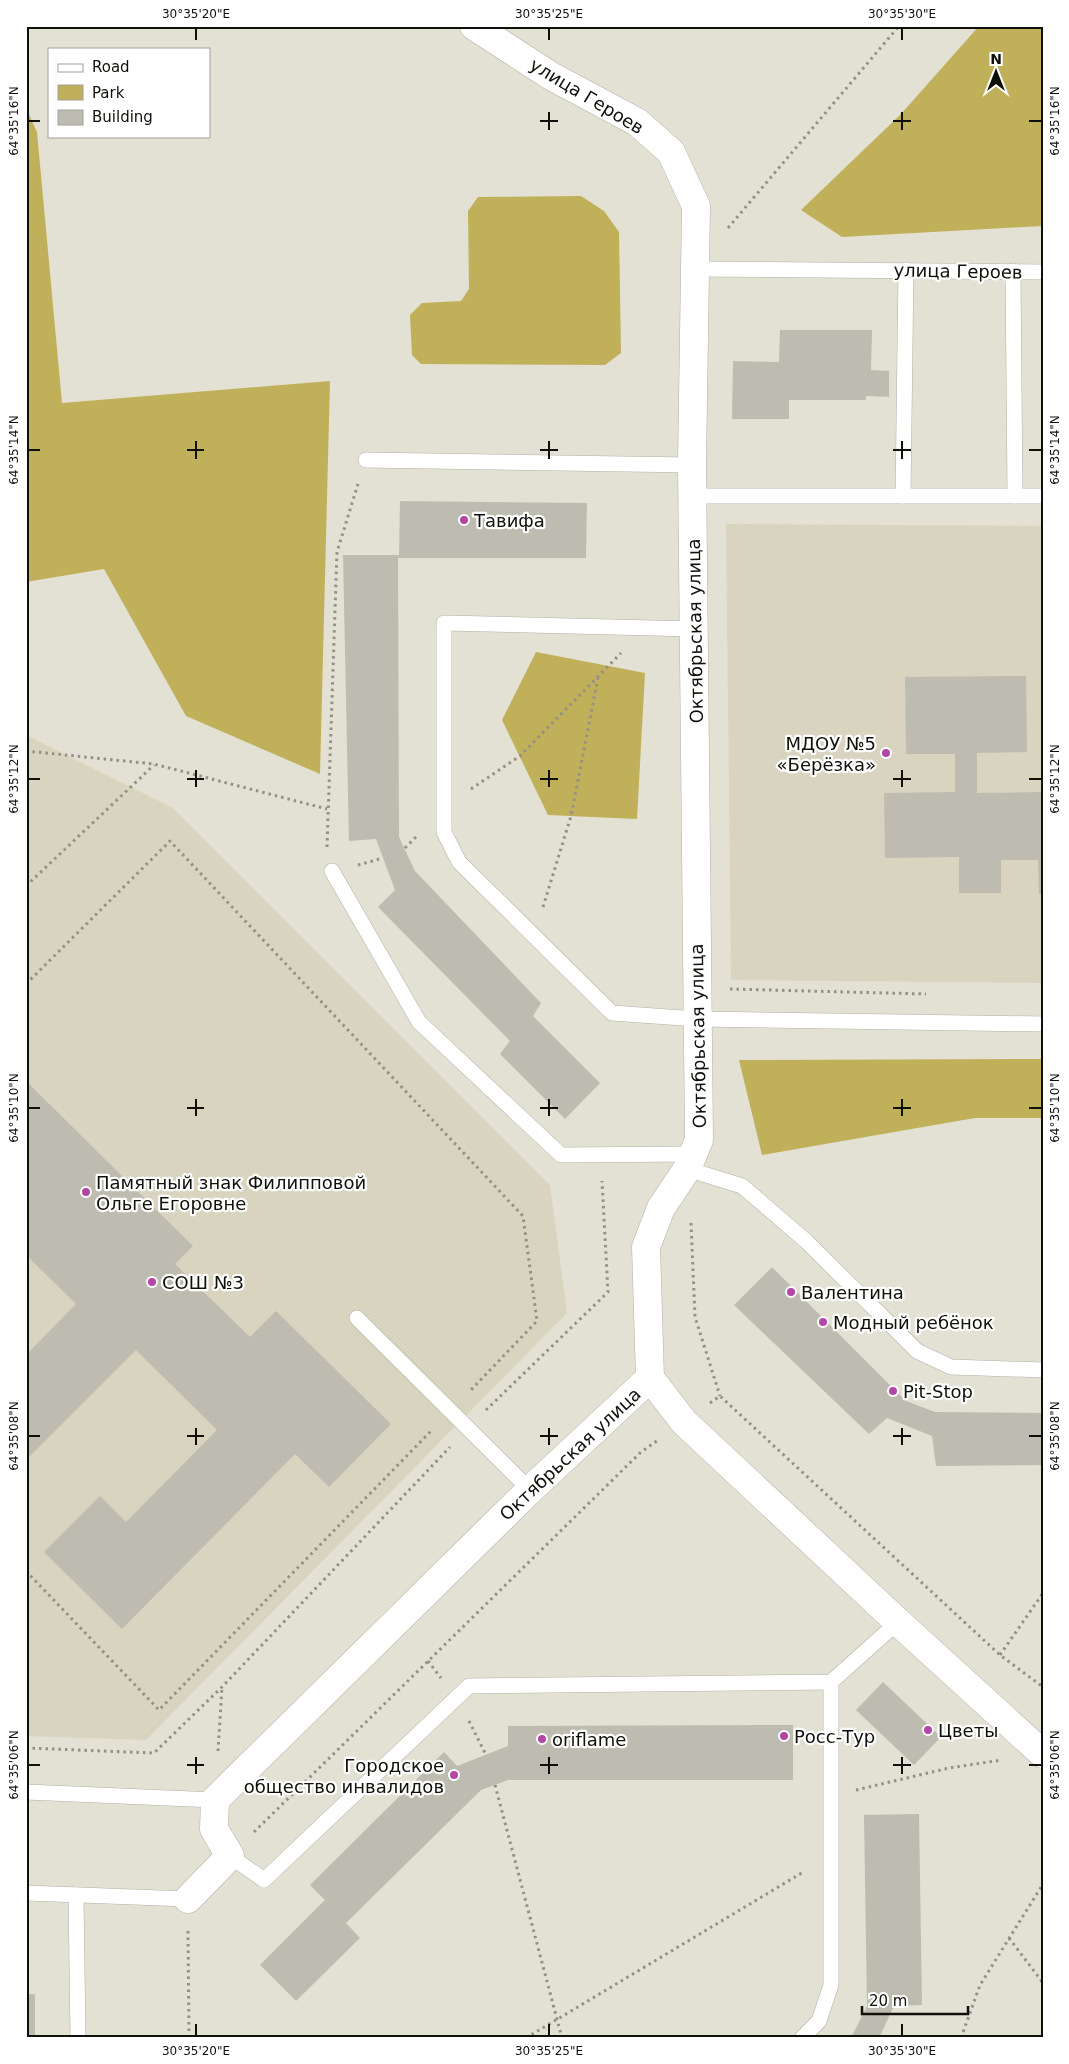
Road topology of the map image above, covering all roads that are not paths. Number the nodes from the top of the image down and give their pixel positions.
1 (474, 26) edge
2 (694, 269) junction
3 (906, 270) junction
4 (1013, 271) junction
5 (1043, 272) edge
6 (366, 460) road end
7 (692, 465) junction
8 (693, 496) junction
9 (904, 496) junction
10 (1015, 496) junction
11 (1043, 496) edge
12 (695, 629) junction
13 (332, 871) road end
14 (697, 1019) junction
15 (1043, 1024) edge
16 (690, 1161) junction
17 (357, 1318) dead end
18 (1043, 1370) edge
19 (650, 1378) junction
20 (530, 1490) junction
21 (898, 1622) junction
22 (831, 1682) junction
23 (1043, 1754) edge
24 (26, 1792) edge
25 (215, 1800) junction
26 (230, 1856) junction
27 (26, 1893) edge
28 (76, 1895) junction
29 (188, 1899) joint
30 (78, 2038) edge
31 (802, 2038) edge

1 - 2 street, улица Героев
2 - 3 lane, улица Героев
2 - 7 street, улица Героев
3 - 4 lane, улица Героев
3 - 9 lane
4 - 5 lane, улица Героев
4 - 10 lane
6 - 7 lane
7 - 8 street, улица Героев
8 - 9 lane
8 - 12 street, Октябрьская улица
9 - 10 lane
10 - 11 lane
12 - 14 street, Октябрьская улица
12 - 14 lane
13 - 16 lane
14 - 15 lane
14 - 16 street, Октябрьская улица
16 - 18 lane
16 - 19 street, Октябрьская улица
17 - 20 lane
19 - 20 street, Октябрьская улица
19 - 21 street
20 - 25 street, Октябрьская улица
21 - 22 lane
21 - 23 street
22 - 26 lane
22 - 31 lane
24 - 25 lane
25 - 26 street
26 - 29 street
27 - 28 lane
28 - 29 lane
28 - 30 lane

